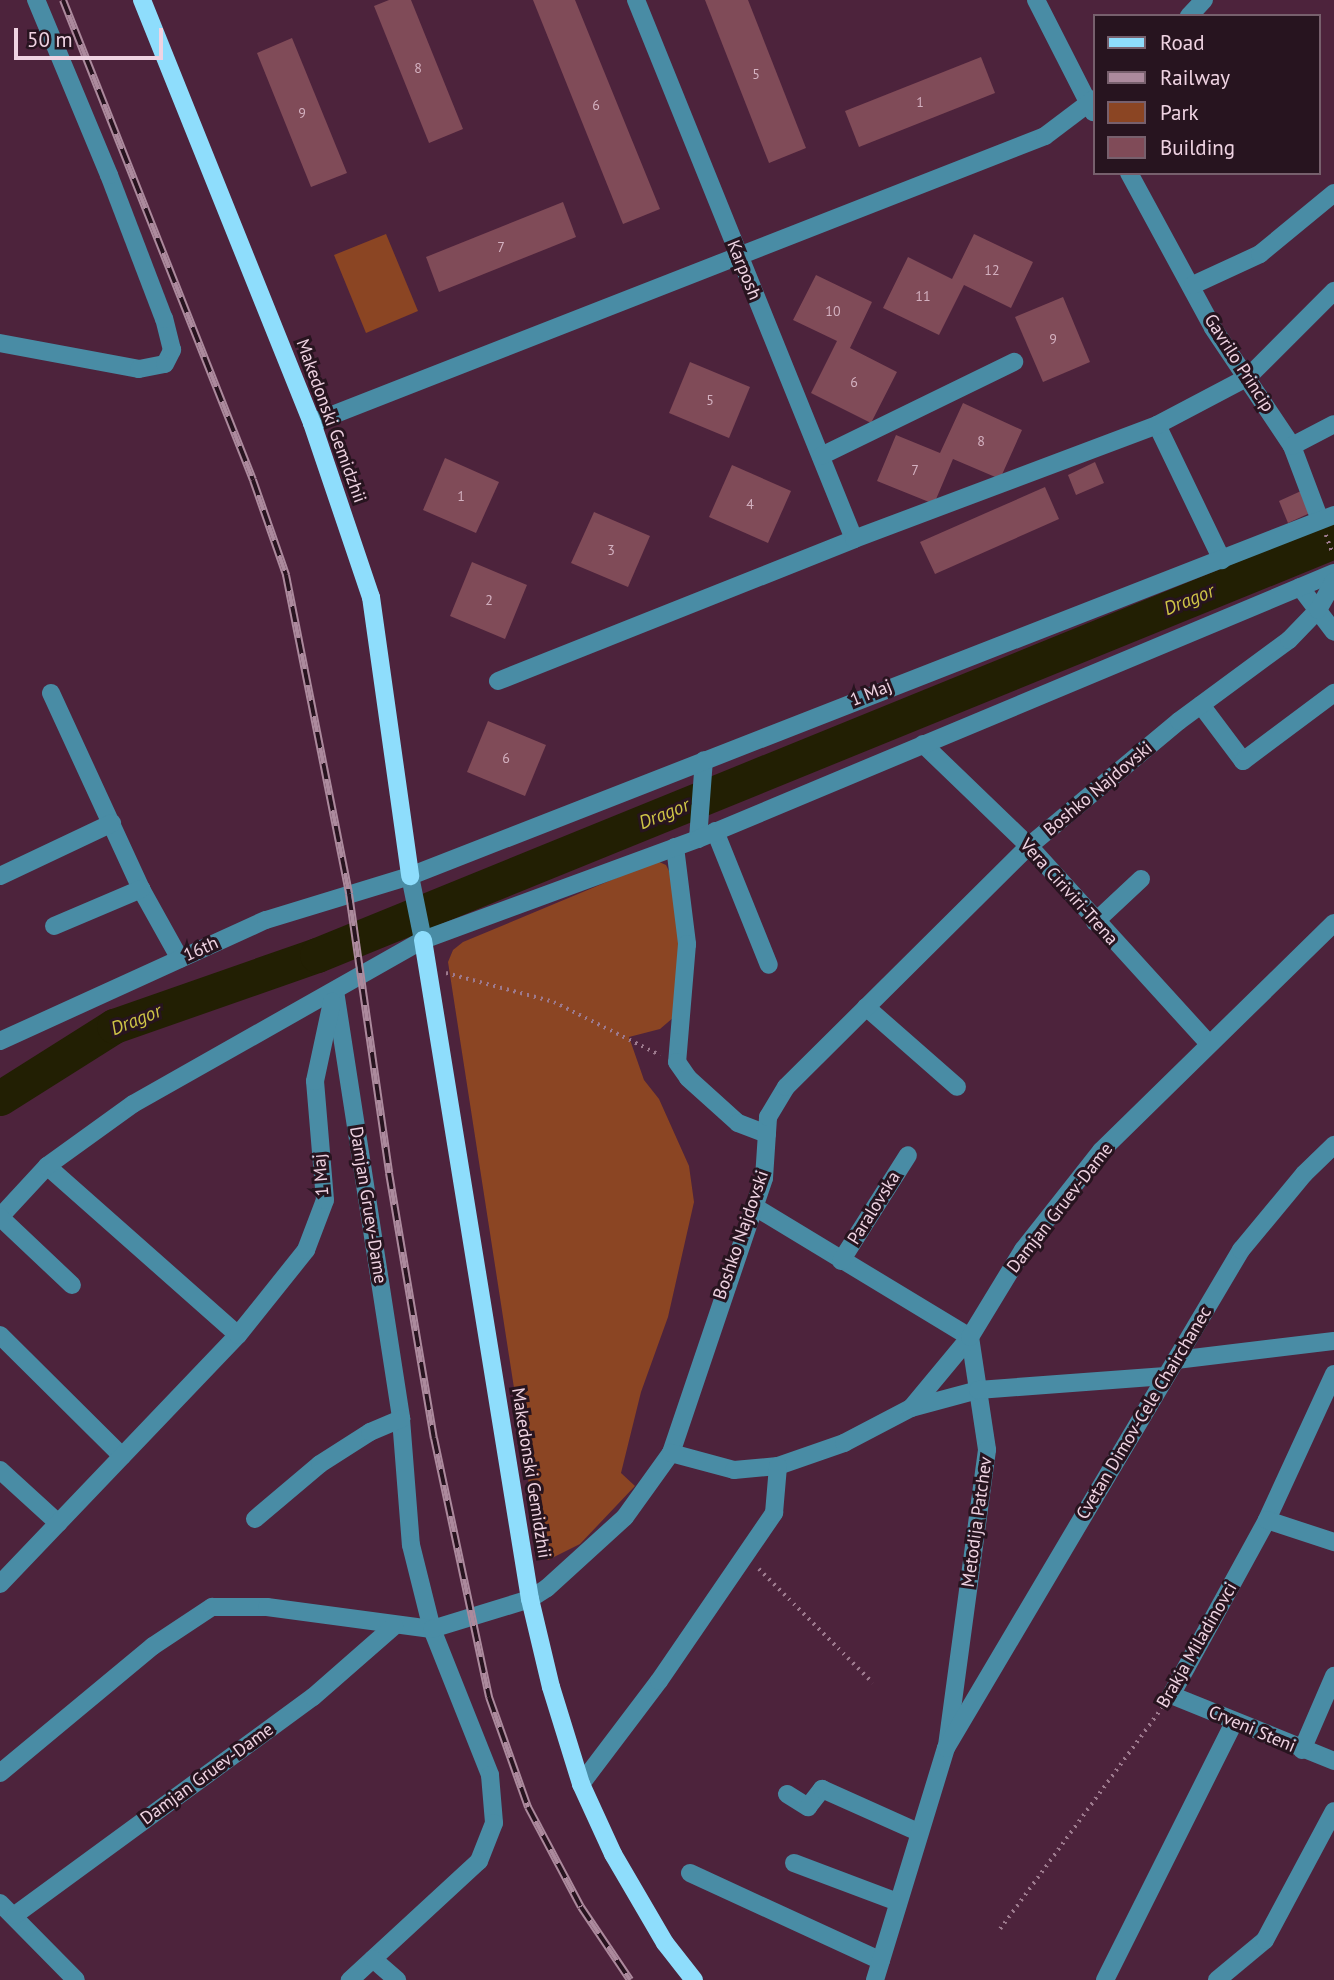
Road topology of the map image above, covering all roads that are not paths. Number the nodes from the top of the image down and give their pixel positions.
1 (36, 0) edge
2 (142, 0) edge
3 (636, 0) edge
4 (1036, 0) edge
5 (1204, 0) edge
6 (1191, 14) edge
7 (1092, 105) edge
8 (1130, 175) edge
9 (1334, 193) edge
10 (738, 256) junction
11 (1193, 285) junction
12 (1334, 291) edge
13 (0, 343) edge
14 (1014, 362) dead end
15 (1248, 376) junction
16 (312, 423) junction
17 (1334, 424) edge
18 (1157, 425) junction
19 (1292, 446) junction
20 (821, 457) junction
21 (1326, 521) edge
22 (855, 539) junction
23 (1222, 560) junction
24 (1334, 573) edge
25 (1334, 581) edge
26 (1300, 587) junction
27 (1318, 611) junction
28 (1334, 632) edge
29 (498, 681) dead end
30 (51, 693) dead end
31 (1334, 693) edge
32 (1201, 705) junction
33 (923, 744) junction
34 (703, 767) junction
35 (112, 823) junction
36 (704, 830) junction
37 (1030, 846) junction
38 (675, 847) junction
39 (0, 876) edge
40 (410, 876) junction
41 (1141, 879) dead end
42 (141, 889) junction
43 (1095, 922) junction
44 (1334, 923) edge
45 (54, 926) dead end
46 (423, 940) junction
47 (180, 959) junction
48 (769, 965) dead end
49 (335, 991) junction
50 (866, 1007) junction
51 (0, 1041) edge
52 (1209, 1044) junction
53 (957, 1087) dead end
54 (767, 1134) junction
55 (1334, 1145) edge
56 (908, 1155) dead end
57 (47, 1166) junction
58 (755, 1207) junction
59 (0, 1217) edge
60 (841, 1261) junction
61 (72, 1285) dead end
62 (0, 1335) edge
63 (238, 1335) junction
64 (970, 1337) junction
65 (1334, 1341) edge
66 (1176, 1360) junction
67 (1334, 1374) edge
68 (1165, 1376) junction
69 (978, 1390) junction
70 (911, 1409) junction
71 (401, 1419) junction
72 (671, 1453) junction
73 (122, 1456) junction
74 (778, 1466) junction
75 (0, 1470) edge
76 (255, 1519) dead end
77 (1267, 1520) junction
78 (58, 1523) junction
79 (1334, 1542) edge
80 (0, 1584) edge
81 (530, 1599) junction
82 (394, 1626) junction
83 (432, 1629) junction
84 (1334, 1676) edge
85 (953, 1695) junction
86 (1171, 1695) joint
87 (979, 1699) junction
88 (1234, 1722) junction
89 (946, 1748) junction
90 (1302, 1750) junction
91 (1334, 1761) edge
92 (0, 1773) edge
93 (581, 1784) junction
94 (787, 1794) dead end
95 (1334, 1811) edge
96 (918, 1832) junction
97 (794, 1863) dead end
98 (690, 1873) dead end
99 (898, 1902) junction
100 (0, 1903) edge
101 (15, 1915) junction
102 (373, 1959) junction
103 (881, 1961) junction
104 (76, 1980) edge
105 (350, 1980) edge
106 (397, 1980) edge
107 (694, 1980) edge
108 (875, 1980) edge
109 (1105, 1980) edge
110 (1217, 1980) edge

1 - 13 street
2 - 16 main road, Makedonski Gemidzhii
3 - 10 street, Karposh
4 - 7 street
5 - 6 street
7 - 10 street
8 - 11 street, Gavrilo Princip
9 - 11 street
10 - 16 street
10 - 20 street, Karposh
11 - 15 street, Gavrilo Princip
12 - 15 street
14 - 20 street
15 - 18 street
15 - 19 street, Gavrilo Princip
16 - 40 main road, Makedonski Gemidzhii
17 - 19 street
18 - 22 street
18 - 23 street
19 - 21 street, Gavrilo Princip
20 - 22 street, Karposh
21 - 23 street, 1 Maj
22 - 29 street
23 - 34 street, 1 Maj
24 - 26 street
25 - 27 street, Boshko Najdovski
26 - 27 street
26 - 33 street
27 - 28 street
27 - 32 street, Boshko Najdovski
30 - 35 street
31 - 32 street
32 - 37 street, Boshko Najdovski
33 - 36 street
33 - 37 street, Vera Ciriviri-Trena
34 - 36 street
34 - 40 street, 1 Maj
35 - 39 street
35 - 42 street
36 - 38 street
36 - 48 street
37 - 43 street, Vera Ciriviri-Trena
37 - 50 street, Boshko Najdovski
38 - 46 street
38 - 54 street
40 - 46 street
40 - 47 street, 16th
41 - 43 street
42 - 45 street
42 - 47 street
43 - 52 street, Vera Ciriviri-Trena
44 - 52 street, Damjan Gruev-Dame
46 - 49 street
46 - 81 main road, Makedonski Gemidzhii
47 - 51 street, 16th
49 - 57 street
49 - 63 street, 1 Maj
49 - 71 street, Damjan Gruev-Dame
50 - 53 street
50 - 54 street, Boshko Najdovski
52 - 64 street, Damjan Gruev-Dame
54 - 58 street, Boshko Najdovski
55 - 66 street, Cvetan Dimov-Cele Chairchanec
56 - 60 street, Paralovska
57 - 59 street
57 - 63 street
58 - 60 street
58 - 72 street, Boshko Najdovski
59 - 61 street
60 - 64 street
62 - 73 street
63 - 73 street, 1 Maj
64 - 69 street, Metodija Patchev
64 - 70 street, Damjan Gruev-Dame
65 - 66 street
66 - 68 street, Cvetan Dimov-Cele Chairchanec
67 - 77 street, Brakja Miladinovci
68 - 69 street
68 - 87 street, Cvetan Dimov-Cele Chairchanec
69 - 70 street
69 - 85 street, Metodija Patchev
70 - 74 street, Damjan Gruev-Dame
71 - 76 street
71 - 83 street, Damjan Gruev-Dame
72 - 74 street, Damjan Gruev-Dame
72 - 81 street
73 - 78 street, 1 Maj
74 - 93 street
75 - 78 street
77 - 79 street
77 - 86 street, Brakja Miladinovci
78 - 80 street, 1 Maj
81 - 83 street
81 - 93 main road, Makedonski Gemidzhii
82 - 83 street
82 - 92 street
82 - 101 street, Damjan Gruev-Dame
83 - 102 street, Damjan Gruev-Dame
84 - 90 street
85 - 87 street
85 - 89 street, Metodija Patchev
86 - 88 street, Crveni Steni
87 - 89 street, Cvetan Dimov-Cele Chairchanec
88 - 90 street, Crveni Steni
88 - 109 street
89 - 96 street, Cvetan Dimov-Cele Chairchanec
90 - 91 street, Crveni Steni
93 - 107 main road, Makedonski Gemidzhii
94 - 96 street
95 - 110 street
96 - 99 street, Cvetan Dimov-Cele Chairchanec
97 - 99 street
98 - 103 street
99 - 103 street, Cvetan Dimov-Cele Chairchanec
100 - 101 street
101 - 104 street
102 - 105 street, Damjan Gruev-Dame
102 - 106 street
103 - 108 street, Cvetan Dimov-Cele Chairchanec

